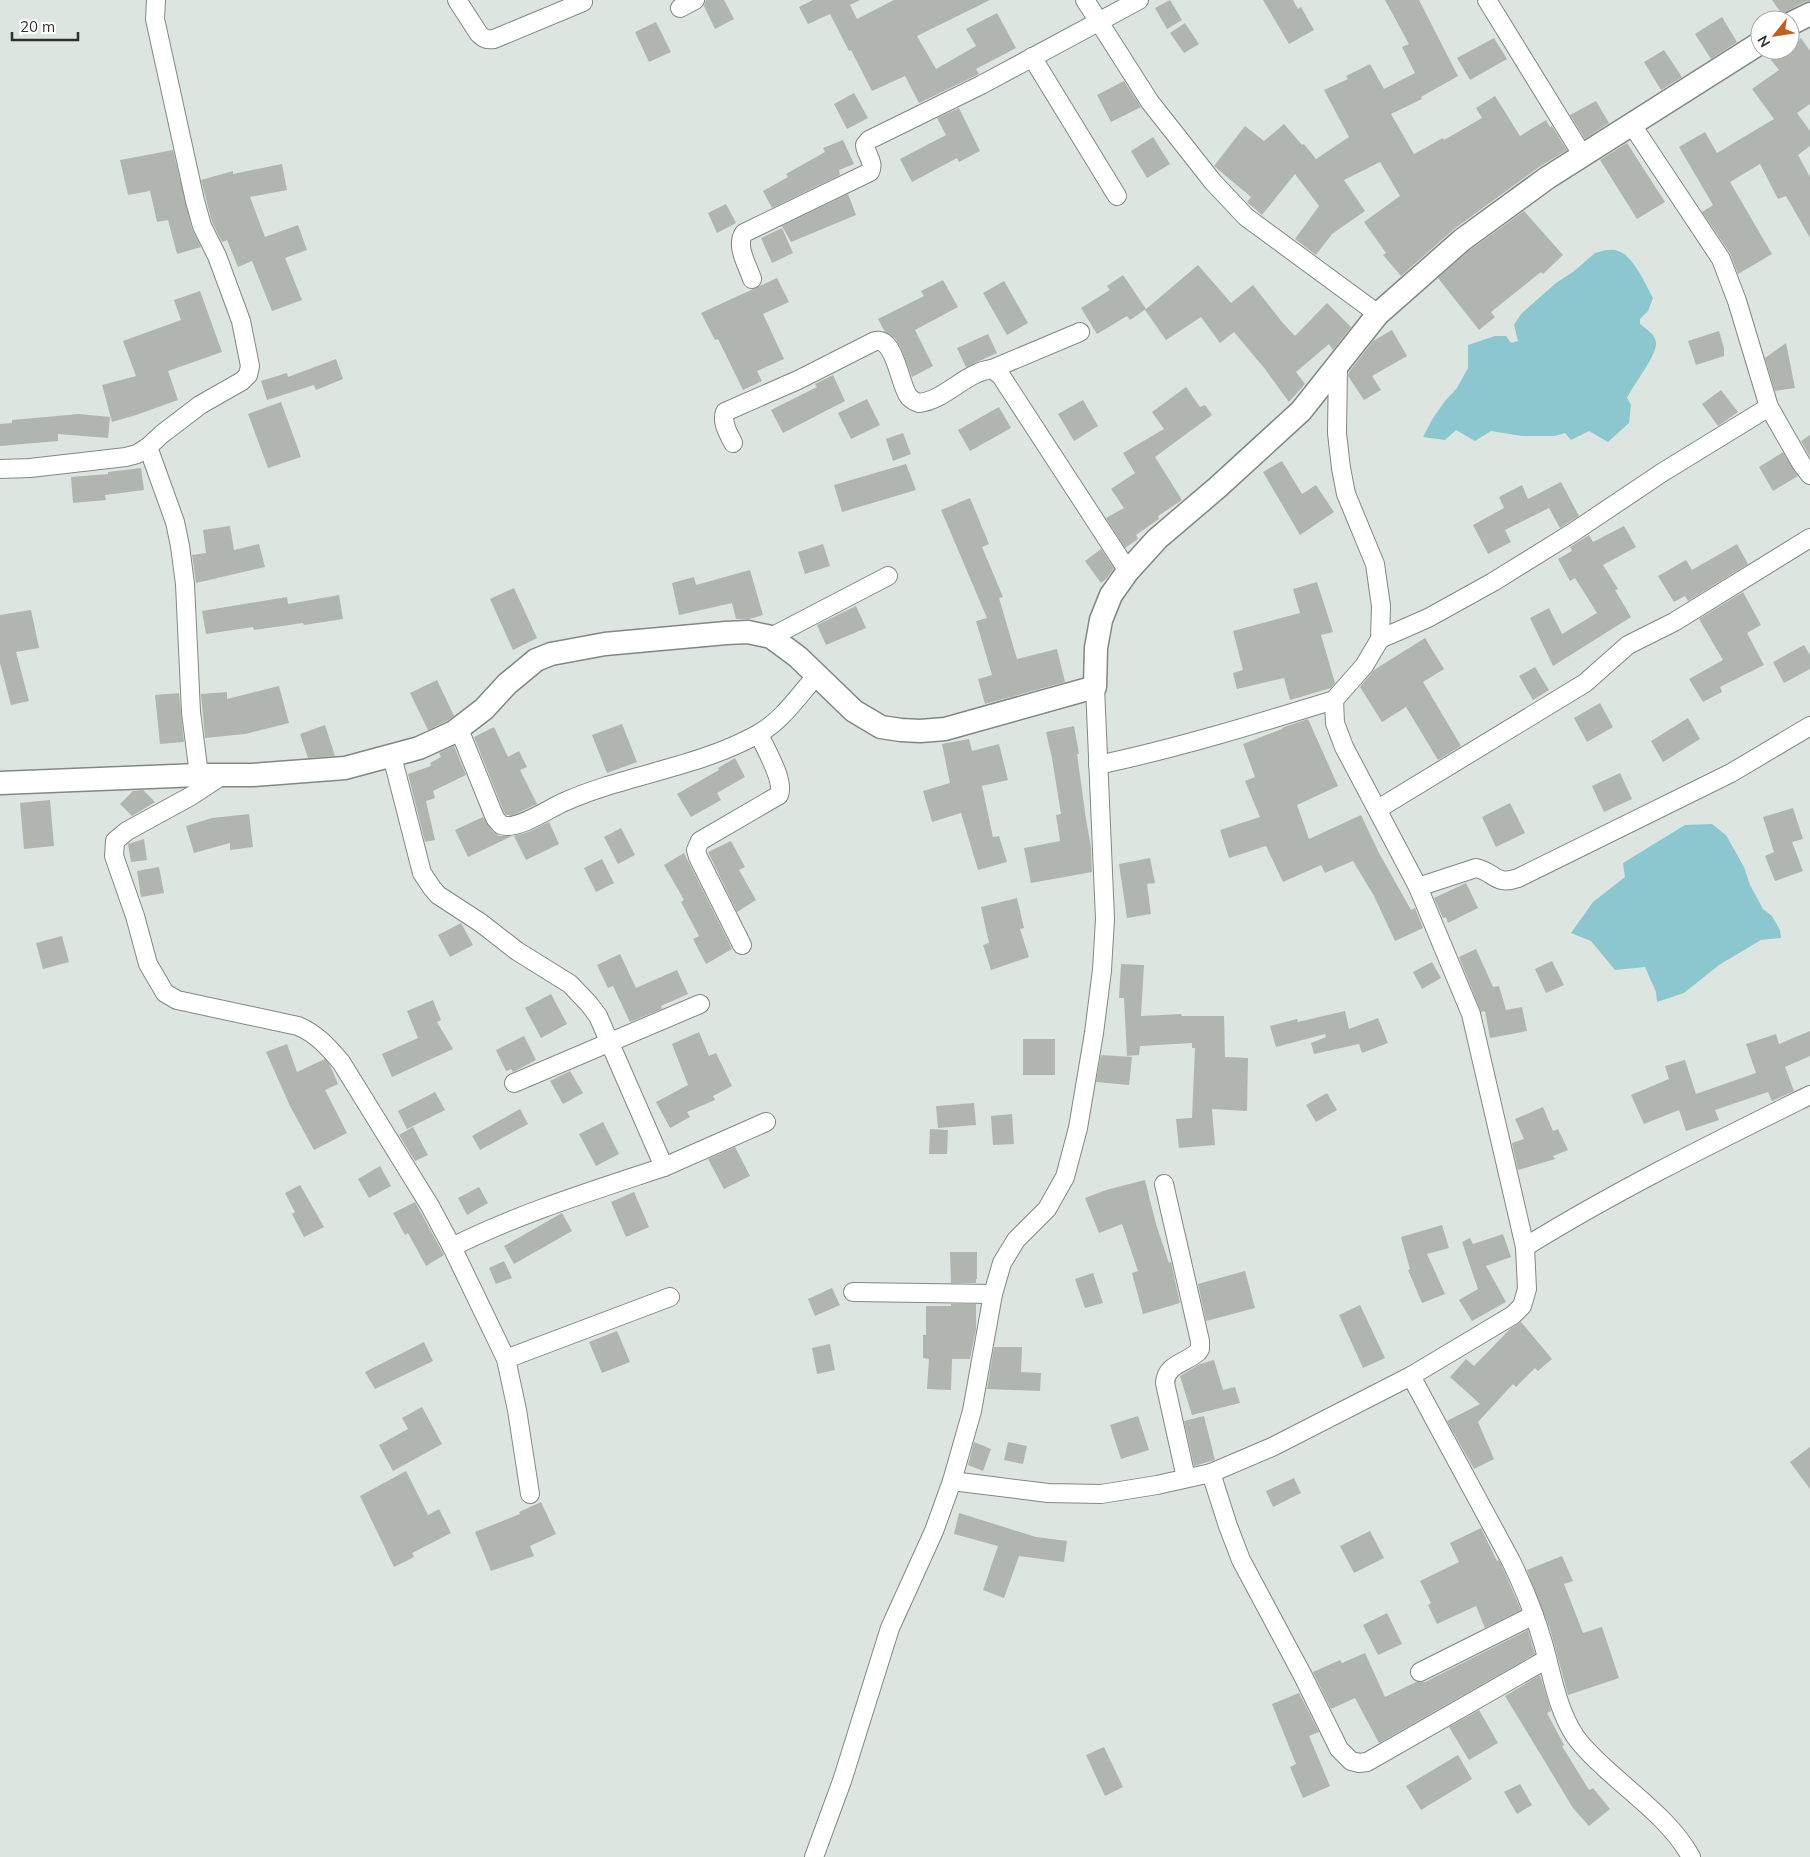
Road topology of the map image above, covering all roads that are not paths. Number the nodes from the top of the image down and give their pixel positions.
1 (156, 0) edge
2 (457, 0) edge
3 (1085, 0) edge
4 (1139, 0) edge
5 (1487, 0) edge
6 (583, 2) dead end
7 (1098, 22) junction
8 (1750, 49) edge
9 (1032, 57) junction
10 (1632, 125) junction
11 (1583, 156) junction
12 (1117, 196) dead end
13 (752, 279) dead end
14 (1378, 314) junction
15 (1080, 332) dead end
16 (1338, 364) junction
17 (992, 369) junction
18 (1770, 407) junction
19 (733, 443) dead end
20 (148, 447) junction
21 (0, 469) edge
22 (1810, 475) edge
23 (1810, 538) edge
24 (1128, 571) junction
25 (888, 576) dead end
26 (771, 637) junction
27 (1380, 639) junction
28 (817, 675) junction
29 (1095, 687) junction
30 (1334, 700) junction
31 (1810, 726) edge
32 (459, 729) junction
33 (759, 734) junction
34 (392, 756) junction
35 (1098, 766) junction
36 (199, 775) junction
37 (223, 775) junction
38 (0, 782) edge
39 (1378, 809) junction
40 (1418, 886) junction
41 (742, 945) dead end
42 (700, 1004) dead end
43 (609, 1042) junction
44 (514, 1083) dead end
45 (1810, 1095) edge
46 (766, 1122) dead end
47 (664, 1167) junction
48 (1164, 1184) dead end
49 (452, 1247) junction
50 (1525, 1247) junction
51 (853, 1292) dead end
52 (993, 1294) junction
53 (670, 1297) dead end
54 (506, 1359) junction
55 (1411, 1376) junction
56 (1211, 1473) junction
57 (1186, 1478) junction
58 (952, 1481) junction
59 (530, 1494) dead end
60 (1534, 1615) junction
61 (1547, 1659) junction
62 (1420, 1672) dead end
63 (814, 1857) edge
64 (1690, 1857) edge

1 - 20 street
2 - 6 street
3 - 7 street
4 - 7 street
5 - 11 street
7 - 9 street
7 - 14 street
8 - 10 street
9 - 12 street
9 - 13 street
10 - 11 street
10 - 18 street
11 - 14 street
14 - 16 street
15 - 17 street
16 - 24 street
16 - 27 street
17 - 19 street
17 - 24 street
18 - 22 street
18 - 27 street
20 - 21 street
20 - 36 street
23 - 39 street
24 - 29 street
25 - 26 street
26 - 28 street
26 - 32 street
27 - 30 street
28 - 29 street
28 - 33 street
29 - 35 street
30 - 35 street
30 - 39 street
31 - 40 street
32 - 33 street
32 - 34 street
33 - 41 street
34 - 37 street
34 - 43 street
35 - 52 street
36 - 37 street
36 - 38 street
37 - 49 street
39 - 40 street
40 - 50 street
42 - 43 street
43 - 44 street
43 - 47 street
45 - 50 street
46 - 47 street
47 - 49 street
48 - 57 street
49 - 54 street
50 - 55 street
51 - 52 street
52 - 58 street
53 - 54 street
54 - 59 street
55 - 56 street
55 - 60 street
56 - 57 street
56 - 61 street
57 - 58 street
58 - 63 street
60 - 61 street
60 - 62 street
61 - 64 street

